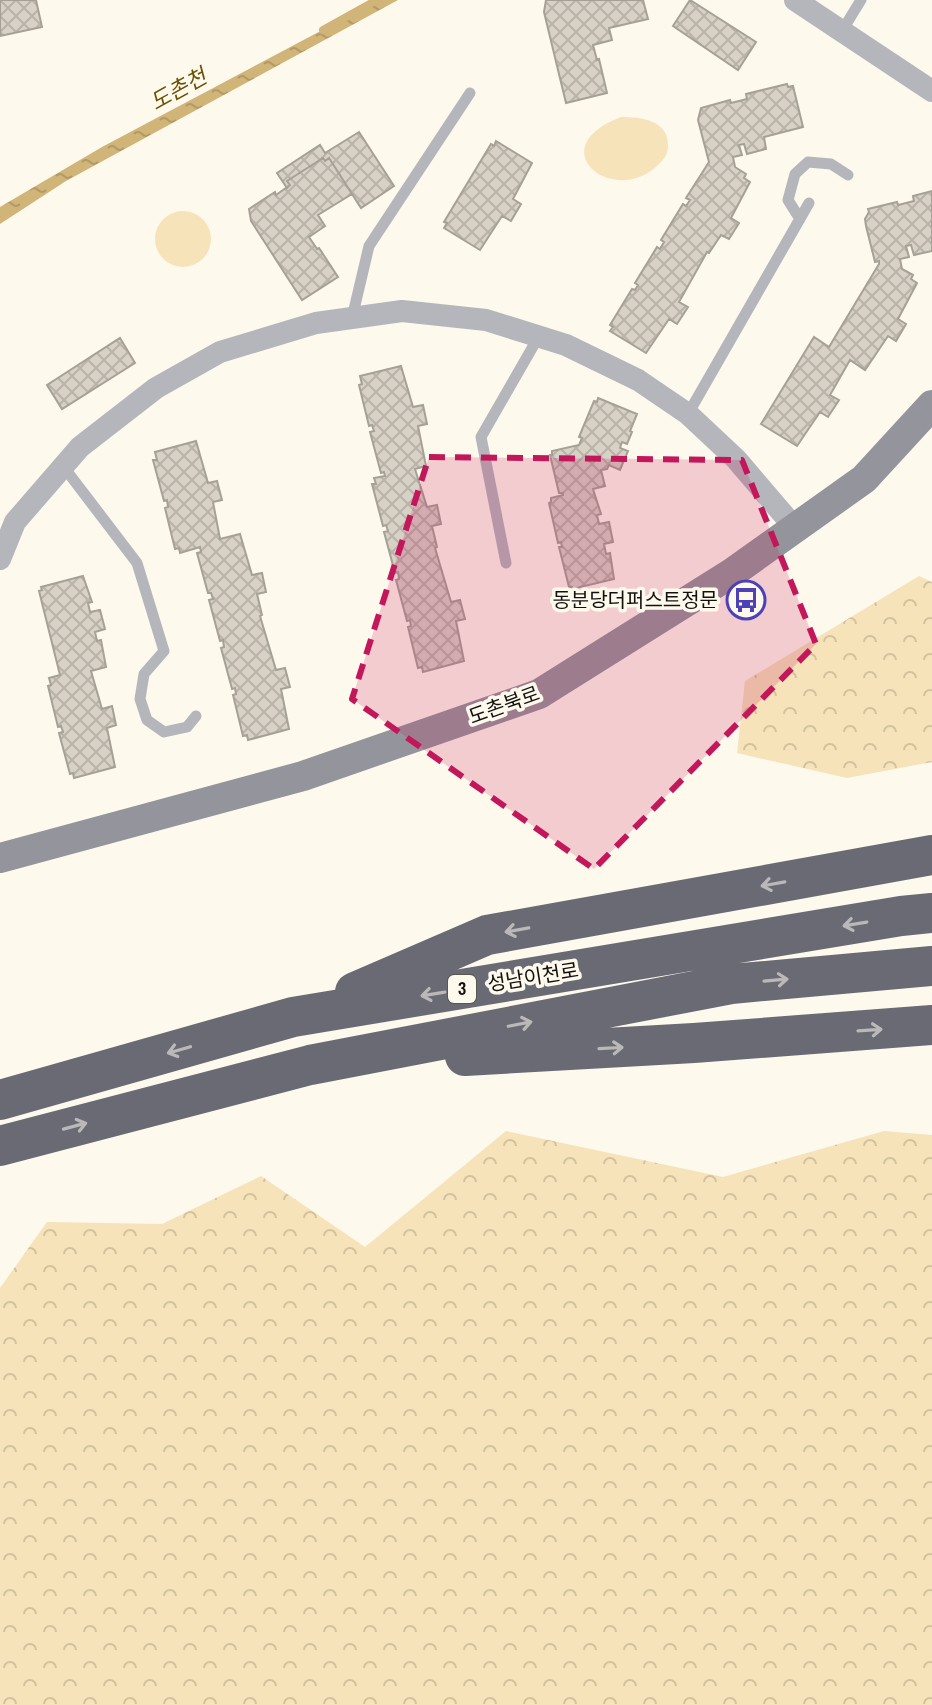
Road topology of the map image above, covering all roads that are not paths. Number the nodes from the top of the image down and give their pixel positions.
1 (795, 0) edge
2 (861, 0) edge
3 (842, 31) junction
4 (932, 91) edge
5 (470, 93) dead end
6 (848, 175) dead end
7 (809, 203) dead end
8 (800, 219) junction
9 (352, 318) junction
10 (539, 336) junction
11 (932, 405) edge
12 (688, 414) junction
13 (63, 466) junction
14 (795, 528) junction
15 (0, 559) edge
16 (506, 563) dead end
17 (196, 716) dead end
18 (932, 855) edge
19 (0, 858) edge
20 (932, 913) edge
21 (932, 966) edge
22 (293, 1017) junction
23 (932, 1025) edge
24 (310, 1065) junction
25 (0, 1100) edge
26 (0, 1146) edge

1 - 3 street
2 - 3 lane
3 - 4 street
5 - 9 lane
6 - 8 lane
7 - 8 lane
8 - 12 lane
9 - 10 street
9 - 13 street
10 - 12 street
10 - 16 lane
11 - 14 street, 도촌북로
12 - 14 street
13 - 15 street
13 - 17 lane
14 - 19 street, 도촌북로
18 -> 22 highway
20 -> 22 highway, 성남이천로 / 3
24 -> 21 highway, 3
22 -> 25 highway, 성남이천로 / 3
24 -> 23 highway
26 -> 24 highway, 3

